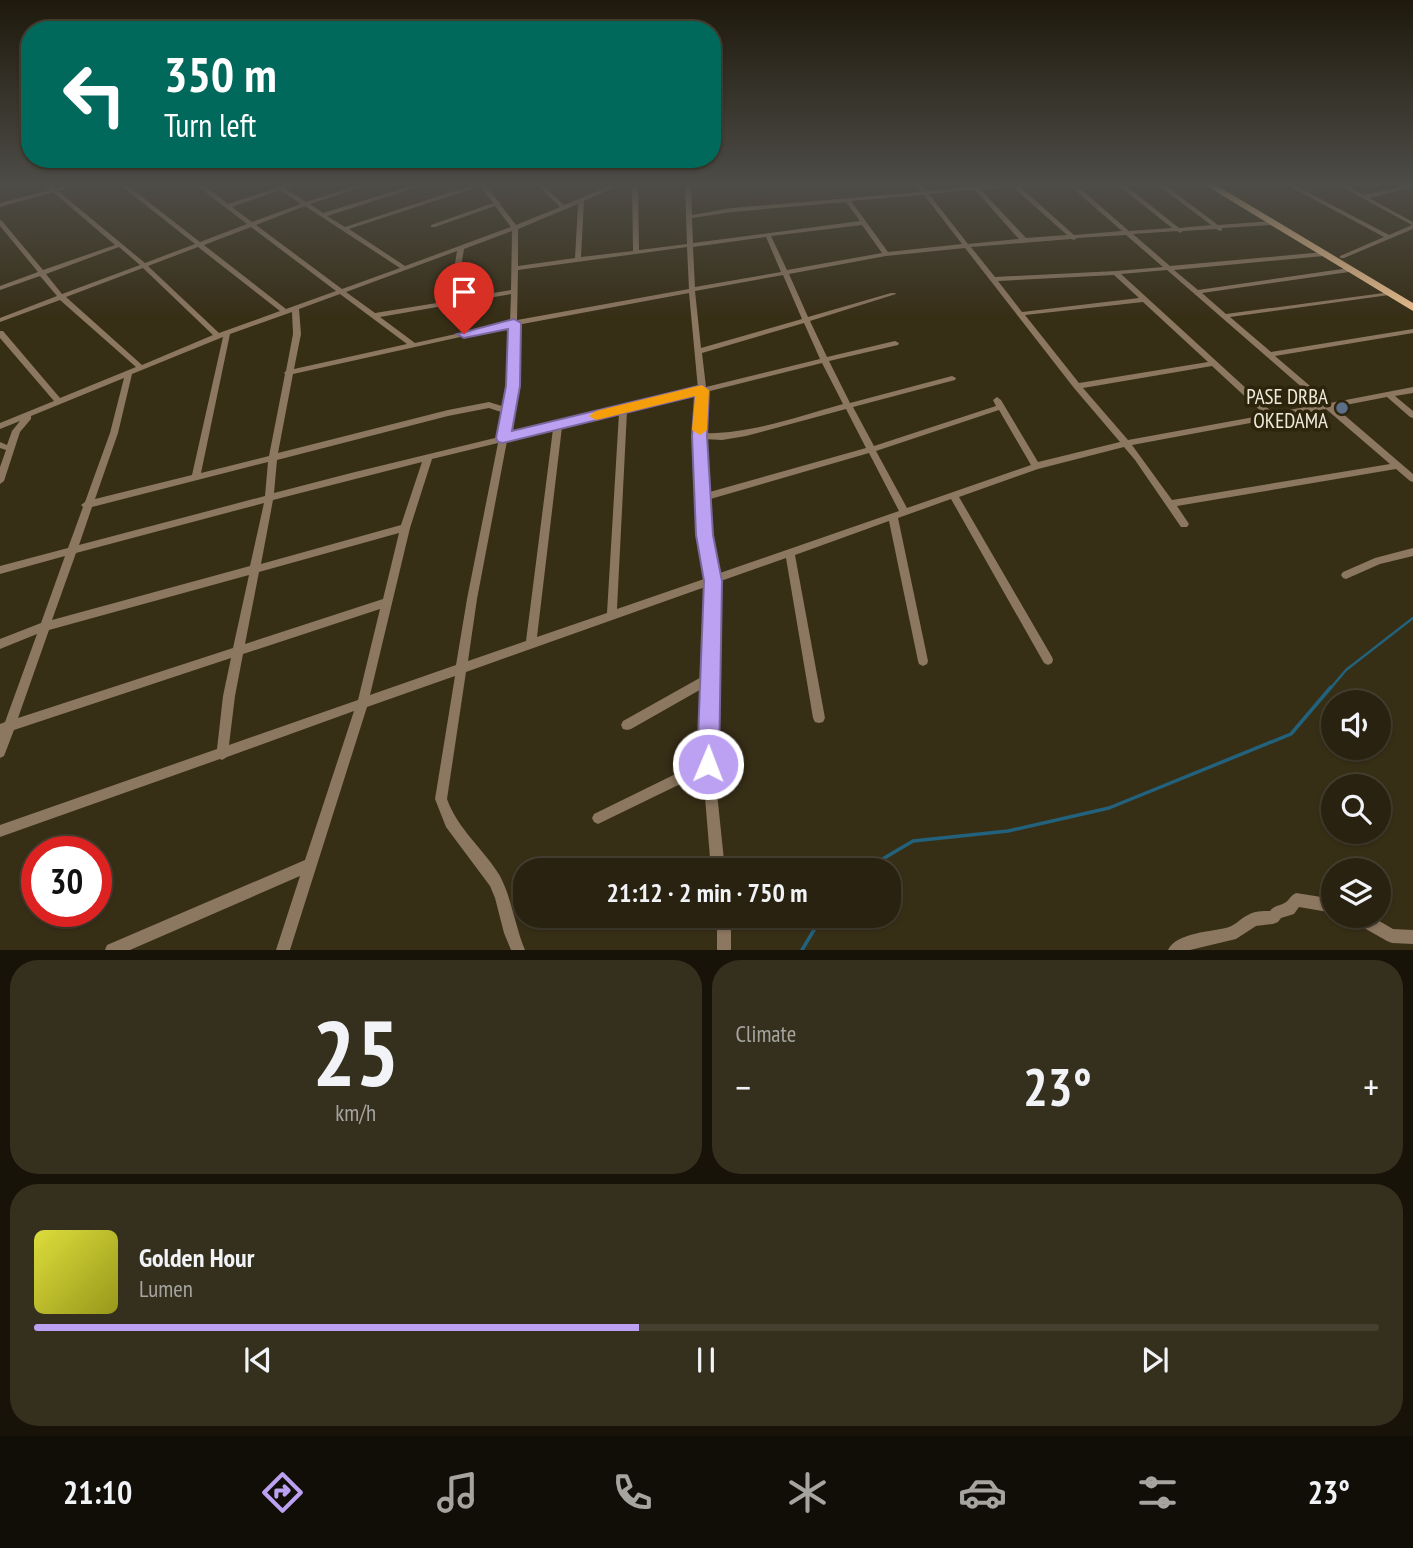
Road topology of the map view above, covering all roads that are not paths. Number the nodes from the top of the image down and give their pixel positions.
1 (6, 229) edge
2 (101, 229) edge
3 (178, 229) edge
4 (238, 229) edge
5 (258, 229) edge
6 (344, 229) edge
7 (511, 229) edge
8 (515, 229) edge
9 (580, 229) edge
10 (636, 229) edge
11 (690, 229) edge
12 (816, 229) edge
13 (866, 229) edge
14 (955, 229) edge
15 (1014, 229) edge
16 (1064, 229) edge
17 (1123, 229) edge
18 (1213, 229) edge
19 (1283, 229) edge
20 (1295, 229) edge
21 (1374, 229) edge
22 (1404, 229) edge
23 (1180, 231) joint
24 (1128, 234) junction
25 (768, 236) junction
26 (1388, 237) junction
27 (1074, 238) junction
28 (1024, 240) junction
29 (120, 245) junction
30 (198, 245) junction
31 (691, 245) junction
32 (968, 245) junction
33 (461, 247) junction
34 (636, 252) junction
35 (886, 254) junction
36 (1324, 254) junction
37 (1342, 257) junction
38 (578, 260) junction
39 (144, 265) junction
40 (403, 267) junction
41 (515, 268) junction
42 (1168, 268) junction
43 (1349, 270) junction
44 (1116, 272) junction
45 (42, 273) junction
46 (785, 273) junction
47 (995, 279) junction
48 (0, 288) edge
49 (340, 290) junction
50 (515, 291) junction
51 (692, 292) junction
52 (1195, 292) junction
53 (1389, 293) junction
54 (893, 294) dead end
55 (61, 296) junction
56 (1143, 300) junction
57 (1413, 300) edge
58 (452, 302) junction
59 (1413, 308) edge
60 (291, 310) junction
61 (1020, 314) junction
62 (373, 316) junction
63 (1224, 316) junction
64 (0, 320) edge
65 (807, 320) junction
66 (514, 323) junction
67 (1413, 331) edge
68 (0, 332) edge
69 (223, 334) junction
70 (895, 343) dead end
71 (413, 345) junction
72 (700, 351) junction
73 (1269, 355) junction
74 (825, 361) junction
75 (1212, 364) junction
76 (141, 368) junction
77 (130, 372) junction
78 (288, 373) junction
79 (952, 377) dead end
80 (1077, 386) junction
81 (702, 390) junction
82 (1413, 390) edge
83 (1389, 395) junction
84 (59, 402) junction
85 (847, 405) junction
86 (1328, 406) junction
87 (623, 411) junction
88 (34, 412) junction
89 (510, 412) junction
90 (1413, 415) edge
91 (1271, 416) junction
92 (0, 426) edge
93 (558, 426) junction
94 (699, 436) junction
95 (503, 438) junction
96 (1124, 443) junction
97 (0, 445) edge
98 (10, 449) junction
99 (871, 450) junction
100 (273, 456) junction
101 (428, 457) junction
102 (1035, 466) junction
103 (1398, 466) junction
104 (196, 475) junction
105 (1413, 479) edge
106 (0, 481) edge
107 (953, 495) junction
108 (704, 497) junction
109 (269, 499) junction
110 (1170, 504) junction
111 (86, 505) junction
112 (904, 511) junction
113 (892, 516) junction
114 (1184, 524) dead end
115 (405, 528) junction
116 (790, 552) junction
117 (1413, 552) edge
118 (69, 553) junction
119 (254, 569) junction
120 (0, 570) edge
121 (1346, 575) dead end
122 (713, 581) junction
123 (388, 603) junction
124 (612, 614) junction
125 (43, 627) junction
126 (531, 642) junction
127 (0, 644) edge
128 (237, 651) junction
129 (923, 660) dead end
130 (1048, 660) dead end
131 (462, 668) junction
132 (710, 678) junction
133 (363, 702) junction
134 (819, 718) dead end
135 (627, 725) dead end
136 (4, 728) edge
137 (0, 752) edge
138 (222, 754) junction
139 (708, 764) junction
140 (598, 818) dead end
141 (0, 831) edge
142 (717, 858) edge
143 (310, 864) junction
144 (1321, 904) edge
145 (724, 928) edge
146 (1378, 928) edge
147 (1413, 937) edge
148 (111, 950) edge
149 (284, 950) edge
150 (517, 950) edge
151 (724, 950) edge
152 (1175, 950) edge

1 - 45 street
2 - 29 street
3 - 30 street
4 - 30 street
5 - 49 street
6 - 40 street
7 - 33 street
8 - 41 street
9 - 38 street
10 - 34 street
11 - 31 street
12 - 25 street
13 - 35 street
14 - 32 street
15 - 28 street
16 - 27 street
17 - 24 street
18 - 23 street
19 - 36 main road
20 - 37 main road
21 - 26 street
22 - 26 street
23 - 24 street
24 - 27 street
24 - 42 street
25 - 31 street
25 - 46 street
26 - 37 street
27 - 28 street
28 - 32 street
29 - 39 street
29 - 45 street
30 - 39 street
30 - 60 street
31 - 34 street
31 - 51 street
32 - 35 street
32 - 47 street
33 - 40 street
33 - 58 street
34 - 38 street
35 - 46 street
36 - 42 street
36 - 43 main road
37 - 57 main road
38 - 41 street
39 - 55 street
39 - 69 street
40 - 49 street
41 - 50 street
42 - 44 street
42 - 52 street
43 - 52 street
43 - 53 main road
44 - 47 street
44 - 56 street
45 - 48 street
45 - 55 street
46 - 51 street
46 - 65 street
47 - 61 street
49 - 60 street
49 - 62 street
50 - 58 street
50 - 66 street
51 - 66 street
51 - 72 street
52 - 63 street
53 - 59 main road
53 - 63 street
54 - 65 street
55 - 64 street
55 - 76 street
56 - 61 street
56 - 75 street
58 - 62 street
60 - 69 street
60 - 78 street
61 - 80 street
62 - 71 street
63 - 73 street
65 - 72 street
65 - 74 street
66 - 71 street
66 - 89 street
67 - 73 street
68 - 84 street
69 - 76 street
69 - 104 street
70 - 74 street
71 - 78 street
72 - 81 street
73 - 86 street
74 - 81 street
74 - 85 street
75 - 80 street
75 - 91 street
76 - 77 street
77 - 84 street
77 - 111 street
78 - 100 street
79 - 85 street
80 - 96 street
81 - 87 street
81 - 94 street
82 - 83 street
83 - 86 street
83 - 90 street
84 - 88 street
85 - 94 street
85 - 99 street
86 - 91 street
86 - 103 street
87 - 93 street
87 - 124 street
88 - 92 street
88 - 98 street
89 - 95 street
89 - 100 street
91 - 96 street
93 - 95 street
93 - 126 street
94 - 108 street
95 - 101 street
95 - 131 street
96 - 102 street
96 - 110 street
97 - 98 street
98 - 106 street
99 - 102 street
99 - 108 street
99 - 112 street
100 - 104 street
100 - 109 street
101 - 109 street
101 - 115 street
102 - 107 street
103 - 105 street
103 - 110 street
104 - 111 street
107 - 112 street
107 - 130 street
108 - 122 street
109 - 118 street
109 - 119 street
110 - 114 street
111 - 118 street
112 - 113 street
113 - 116 street
113 - 129 street
115 - 119 street
115 - 123 street
116 - 122 street
116 - 134 street
117 - 121 street
118 - 120 street
118 - 125 street
119 - 125 street
119 - 128 street
122 - 124 street
122 - 132 street
123 - 128 street
123 - 133 street
124 - 126 street
125 - 127 street
125 - 136 street
126 - 131 street
128 - 136 street
128 - 138 street
131 - 133 street
131 - 150 street
132 - 135 street
132 - 139 street
133 - 138 street
133 - 143 street
136 - 137 street
138 - 141 street
139 - 140 street
139 - 142 street
143 - 148 street
143 - 149 street
144 - 152 street
145 - 151 street
146 - 147 street

